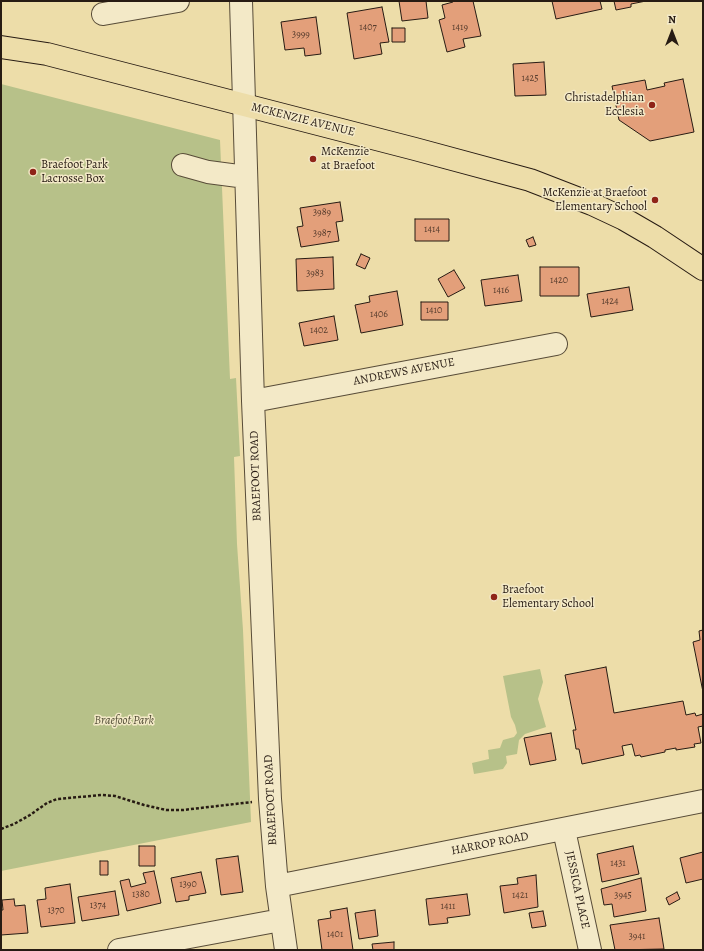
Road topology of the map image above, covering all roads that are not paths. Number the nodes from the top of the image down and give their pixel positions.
1 (178, 1) edge
2 (241, 1) edge
3 (103, 14) dead end
4 (1, 47) edge
5 (244, 105) junction
6 (184, 165) dead end
7 (246, 177) junction
8 (703, 268) edge
9 (556, 344) dead end
10 (253, 401) junction
11 (703, 801) edge
12 (564, 830) junction
13 (277, 886) junction
14 (281, 920) junction
15 (118, 950) edge
16 (286, 950) edge
17 (590, 950) edge

1 - 3 street
2 - 5 street, BRAEFOOT ROAD
4 - 5 main road, MCKENZIE AVENUE
5 - 7 street, BRAEFOOT ROAD
5 - 8 main road, MCKENZIE AVENUE
6 - 7 street
7 - 10 street, BRAEFOOT ROAD
9 - 10 street, ANDREWS AVENUE
10 - 13 street, BRAEFOOT ROAD
11 - 12 street, HARROP ROAD
12 - 13 street, HARROP ROAD
12 - 17 street, JESSICA PLACE
13 - 14 street, BRAEFOOT ROAD
14 - 15 street
14 - 16 street, BRAEFOOT ROAD

